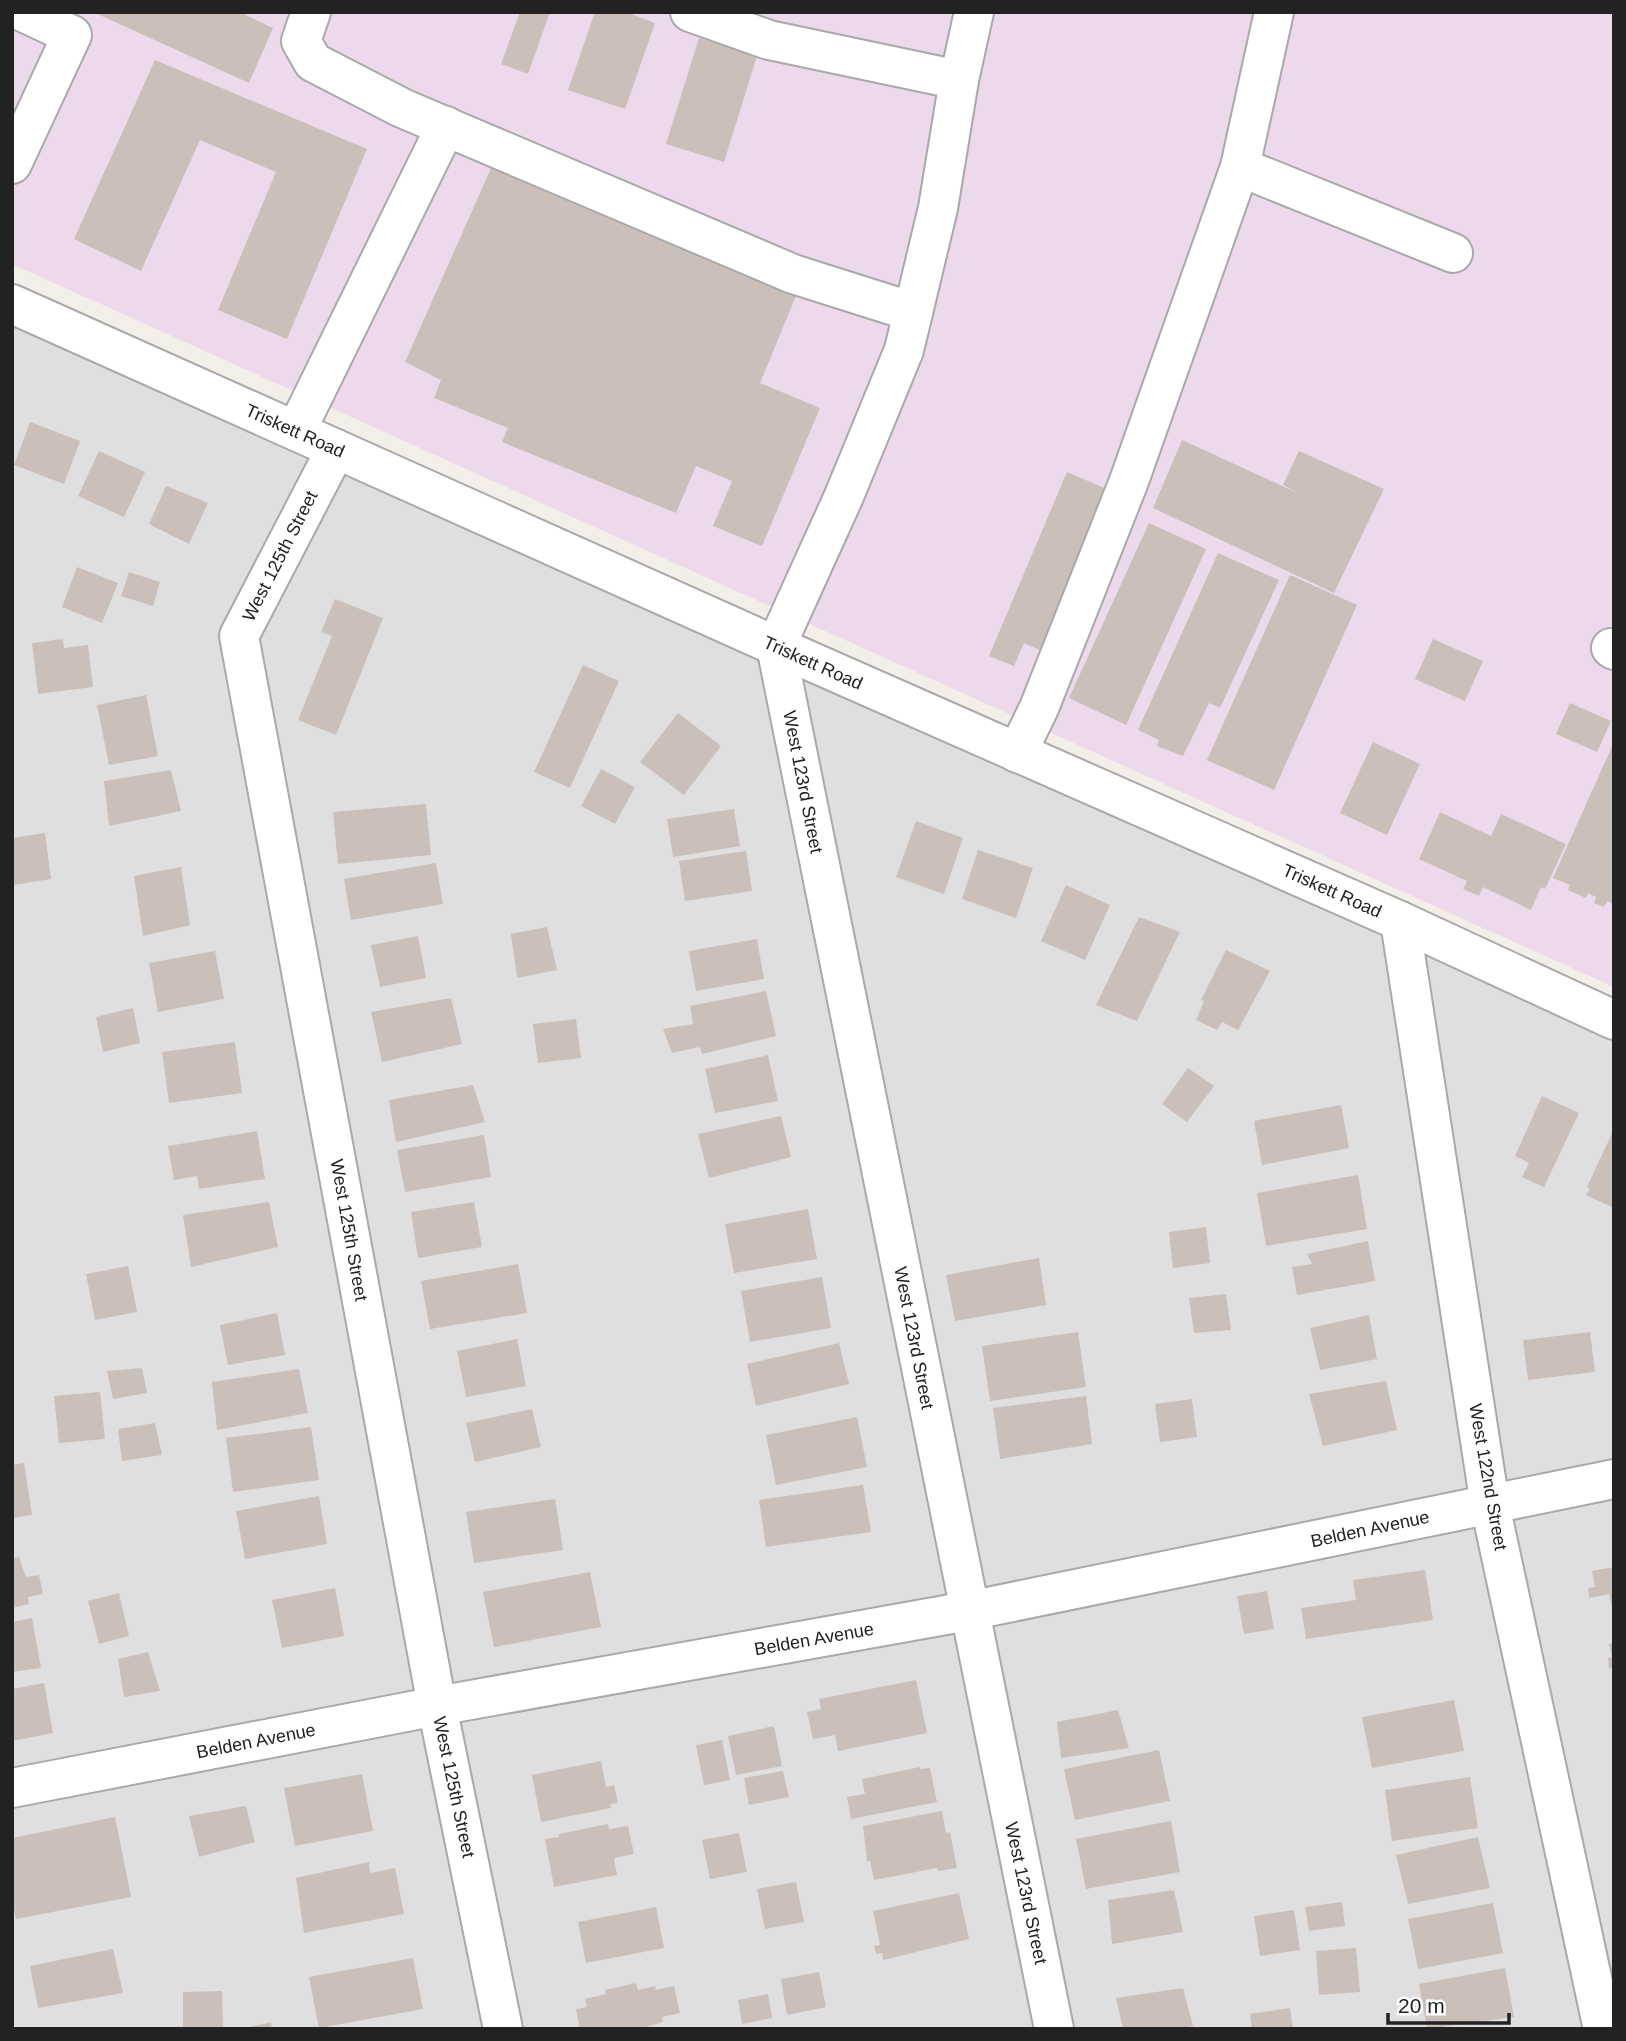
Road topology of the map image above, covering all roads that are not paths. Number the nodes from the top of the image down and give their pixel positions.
1 (23, 12) edge
2 (311, 12) edge
3 (690, 12) edge
4 (974, 12) edge
5 (1274, 12) edge
6 (959, 80) junction
7 (446, 127) junction
8 (12, 164) edge
9 (1240, 167) junction
10 (1453, 253) dead end
11 (12, 304) edge
12 (913, 312) junction
13 (296, 431) junction
14 (336, 449) junction
15 (776, 646) junction
16 (1017, 752) junction
17 (1400, 920) junction
18 (1614, 1020) edge
19 (1614, 1479) edge
20 (1490, 1505) junction
21 (968, 1611) junction
22 (437, 1706) junction
23 (12, 1788) edge
24 (1606, 2021) edge
25 (503, 2029) edge
26 (1054, 2029) edge

1 - 8 street
2 - 7 street
3 - 6 street
4 - 6 street
5 - 9 street
6 - 12 street
7 - 12 street
7 - 13 street
9 - 10 street
9 - 16 street
11 - 13 street, Triskett Road
12 - 15 street
13 - 14 street, Triskett Road
14 - 15 street, Triskett Road
14 - 22 street, West 125th Street
15 - 16 street, Triskett Road
15 - 21 street, West 123rd Street
16 - 17 street, Triskett Road
17 - 18 street, Triskett Road
17 - 20 street, West 122nd Street
19 - 20 street, Belden Avenue
20 - 21 street, Belden Avenue
20 - 24 street, West 122nd Street
21 - 22 street, Belden Avenue
21 - 26 street, West 123rd Street
22 - 23 street, Belden Avenue
22 - 25 street, West 125th Street

